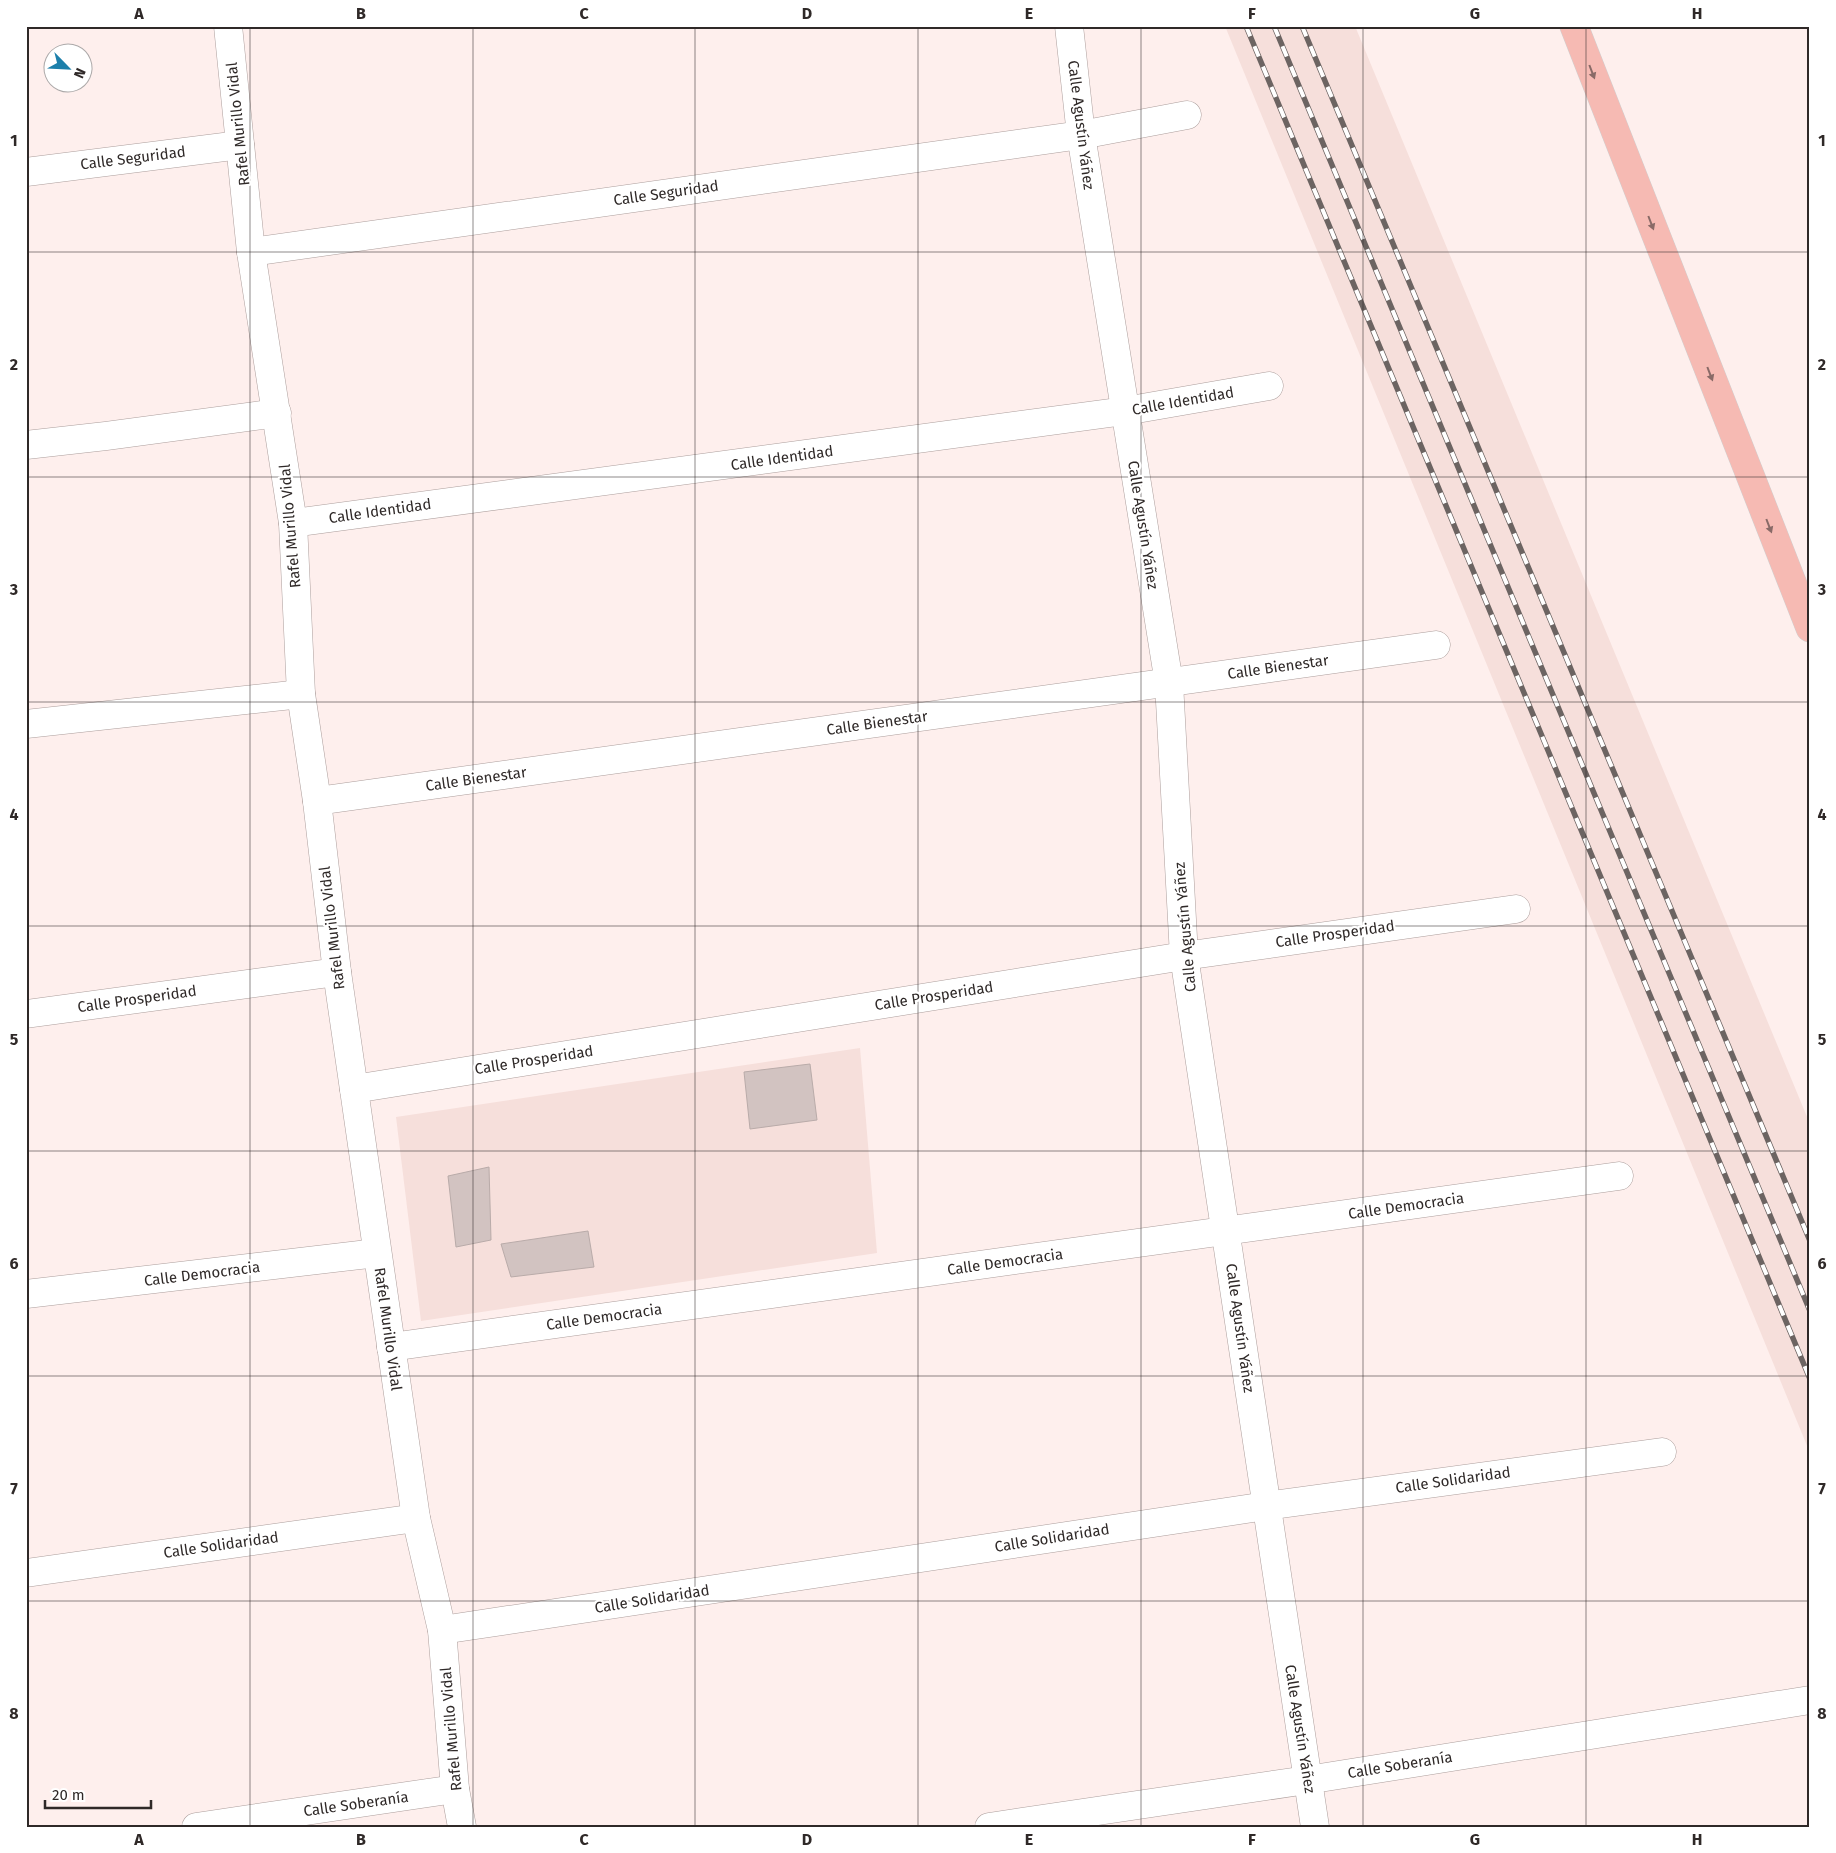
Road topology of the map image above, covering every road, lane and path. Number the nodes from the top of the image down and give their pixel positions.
1 (228, 26) edge
2 (1069, 26) edge
3 (1574, 26) edge
4 (1187, 115) dead end
5 (1080, 135) junction
6 (240, 145) junction
7 (26, 172) edge
8 (251, 252) junction
9 (1270, 386) dead end
10 (1125, 411) junction
11 (277, 413) junction
12 (26, 445) edge
13 (293, 523) junction
14 (1803, 593) edge
15 (1810, 628) edge
16 (1436, 645) dead end
17 (1169, 683) junction
18 (302, 694) junction
19 (26, 724) edge
20 (317, 801) junction
21 (1516, 909) dead end
22 (1184, 956) junction
23 (337, 972) junction
24 (26, 1014) edge
25 (354, 1089) junction
26 (1619, 1176) dead end
27 (1225, 1231) junction
28 (377, 1253) junction
29 (26, 1294) edge
30 (391, 1347) junction
31 (1662, 1452) dead end
32 (1266, 1506) junction
33 (416, 1518) junction
34 (26, 1573) edge
35 (442, 1630) junction
36 (1810, 1700) edge
37 (1307, 1780) junction
38 (455, 1790) junction
39 (196, 1827) edge
40 (462, 1827) edge
41 (989, 1827) edge
42 (1314, 1827) edge

1 - 6 street, Rafel Murillo Vidal
2 - 5 street, Calle Agustín Yáñez
3 -> 14 main road
4 - 5 street, Calle Seguridad
5 - 8 street, Calle Seguridad
5 - 10 street, Calle Agustín Yáñez
6 - 7 street, Calle Seguridad
6 - 8 street, Rafel Murillo Vidal
8 - 11 street, Rafel Murillo Vidal
9 - 10 street, Calle Identidad
10 - 13 street, Calle Identidad
10 - 17 street, Calle Agustín Yáñez
11 - 12 street
11 - 13 street, Rafel Murillo Vidal
13 - 18 street, Rafel Murillo Vidal
14 - 15 main road
16 - 17 street, Calle Bienestar
17 - 20 street, Calle Bienestar
17 - 22 street, Calle Agustín Yáñez
18 - 19 street
18 - 20 street, Rafel Murillo Vidal
20 - 23 street, Rafel Murillo Vidal
21 - 22 street, Calle Prosperidad
22 - 25 street, Calle Prosperidad
22 - 27 street, Calle Agustín Yáñez
23 - 24 street, Calle Prosperidad
23 - 25 street, Rafel Murillo Vidal
25 - 28 street, Rafel Murillo Vidal
26 - 27 street, Calle Democracia
27 - 30 street, Calle Democracia
27 - 32 street, Calle Agustín Yáñez
28 - 29 street, Calle Democracia
28 - 30 street, Rafel Murillo Vidal
30 - 33 street, Rafel Murillo Vidal
31 - 32 street, Calle Solidaridad
32 - 35 street, Calle Solidaridad
32 - 37 street, Calle Agustín Yáñez
33 - 34 street, Calle Solidaridad
33 - 35 street, Rafel Murillo Vidal
35 - 38 street, Rafel Murillo Vidal
36 - 37 street, Calle Soberanía
37 - 41 street, Calle Soberanía
37 - 42 street, Calle Agustín Yáñez
38 - 39 street, Calle Soberanía
38 - 40 street, Rafel Murillo Vidal

